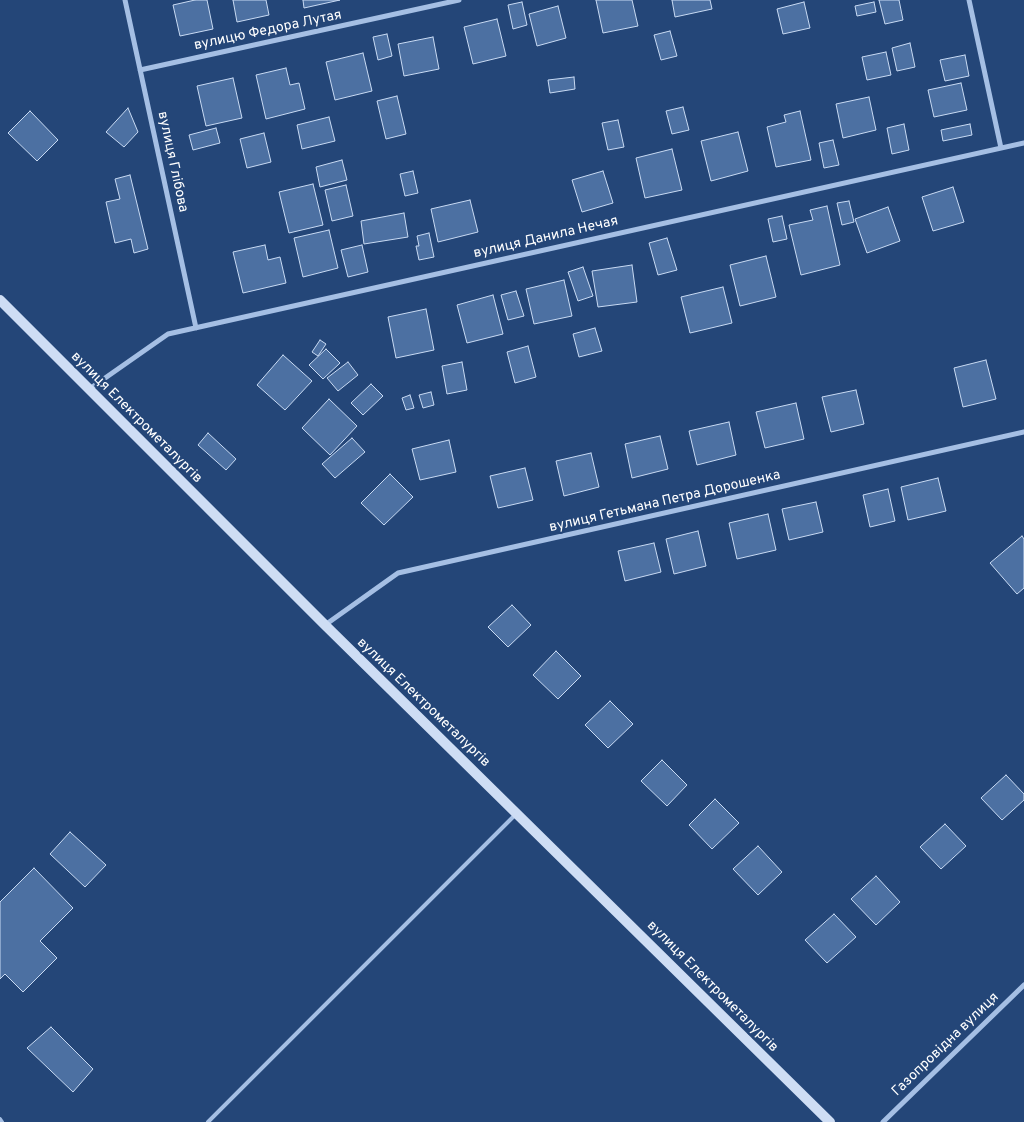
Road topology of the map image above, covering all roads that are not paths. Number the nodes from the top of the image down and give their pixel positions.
1 (125, 0) edge
2 (459, 0) edge
3 (969, 0) edge
4 (140, 70) junction
5 (1024, 142) edge
6 (1001, 148) junction
7 (0, 300) edge
8 (196, 328) junction
9 (88, 390) junction
10 (1024, 432) edge
11 (325, 625) junction
12 (517, 813) junction
13 (1024, 985) edge
14 (208, 1122) edge
15 (830, 1122) edge
16 (883, 1122) edge

1 - 4 street, вулиця Глібова
2 - 4 street, вулицю Федора Лутая
3 - 6 street
4 - 8 street, вулиця Глібова
5 - 6 street, вулиця Данила Нечая
6 - 8 street, вулиця Данила Нечая
7 - 9 main road, вулиця Електрометалургів
8 - 9 street, вулиця Данила Нечая
9 - 11 main road, вулиця Електрометалургів
10 - 11 street, вулиця Гетьмана Петра Дорошенка
11 - 12 main road, вулиця Електрометалургів
12 - 14 lane
12 - 15 main road, вулиця Електрометалургів
13 - 16 street, Газопровідна вулиця

